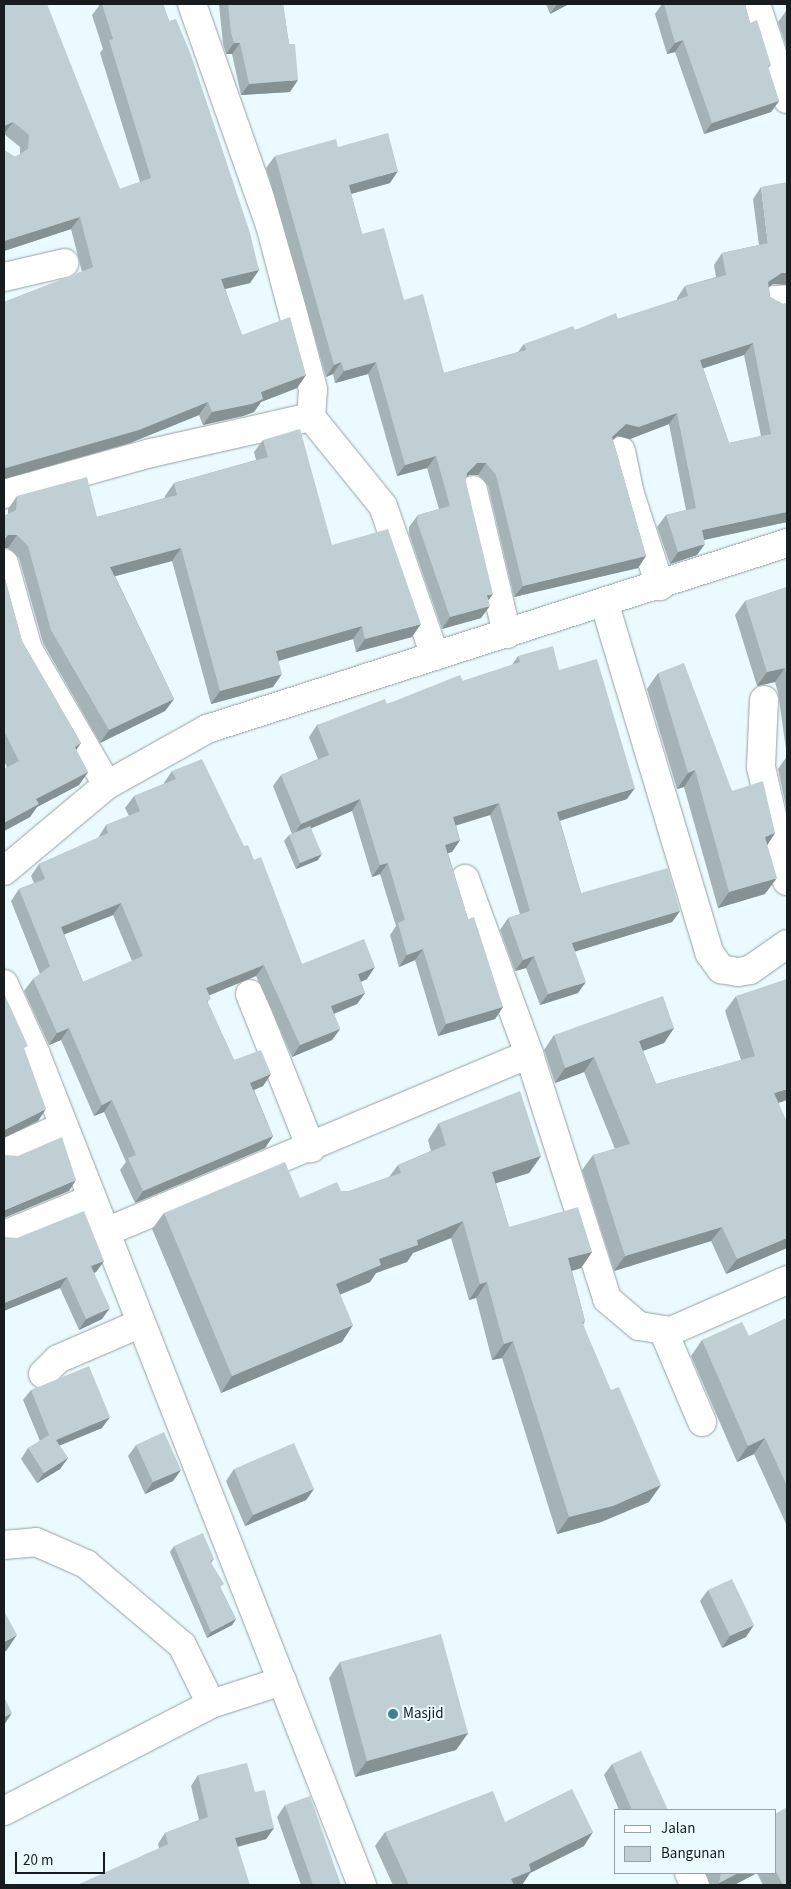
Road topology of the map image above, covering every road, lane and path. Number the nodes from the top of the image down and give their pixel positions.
1 (192, 4) edge
2 (756, 4) edge
3 (787, 98) edge
4 (64, 263) dead end
5 (4, 278) edge
6 (311, 416) junction
7 (621, 451) dead end
8 (473, 490) dead end
9 (4, 494) edge
10 (787, 544) edge
11 (4, 563) edge
12 (660, 586) junction
13 (605, 604) junction
14 (507, 634) junction
15 (434, 656) junction
16 (764, 700) dead end
17 (107, 784) junction
18 (4, 871) edge
19 (465, 879) dead end
20 (787, 881) edge
21 (787, 944) edge
22 (4, 984) edge
23 (250, 994) dead end
24 (529, 1054) junction
25 (62, 1127) junction
26 (310, 1148) junction
27 (4, 1153) edge
28 (91, 1200) junction
29 (106, 1232) junction
30 (4, 1235) edge
31 (786, 1285) edge
32 (139, 1324) junction
33 (663, 1330) junction
34 (44, 1374) dead end
35 (702, 1422) dead end
36 (4, 1545) edge
37 (273, 1685) junction
38 (217, 1702) junction
39 (4, 1811) edge
40 (362, 1885) edge

1 - 6 street
2 - 3 street
4 - 5 street
6 - 9 street
6 - 15 street
7 - 12 street
8 - 14 street
10 - 12 street
11 - 17 street
12 - 13 street
13 - 14 street
13 - 21 street
14 - 15 street
15 - 17 street
16 - 20 street
17 - 18 street
19 - 24 street
22 - 25 street
23 - 26 street
24 - 26 street
24 - 33 street
25 - 27 street
25 - 28 street
26 - 29 street
28 - 29 street
28 - 30 street
29 - 32 street
31 - 33 street
32 - 34 street
32 - 37 street
33 - 35 street
36 - 38 street
37 - 38 street
37 - 40 street
38 - 39 street

